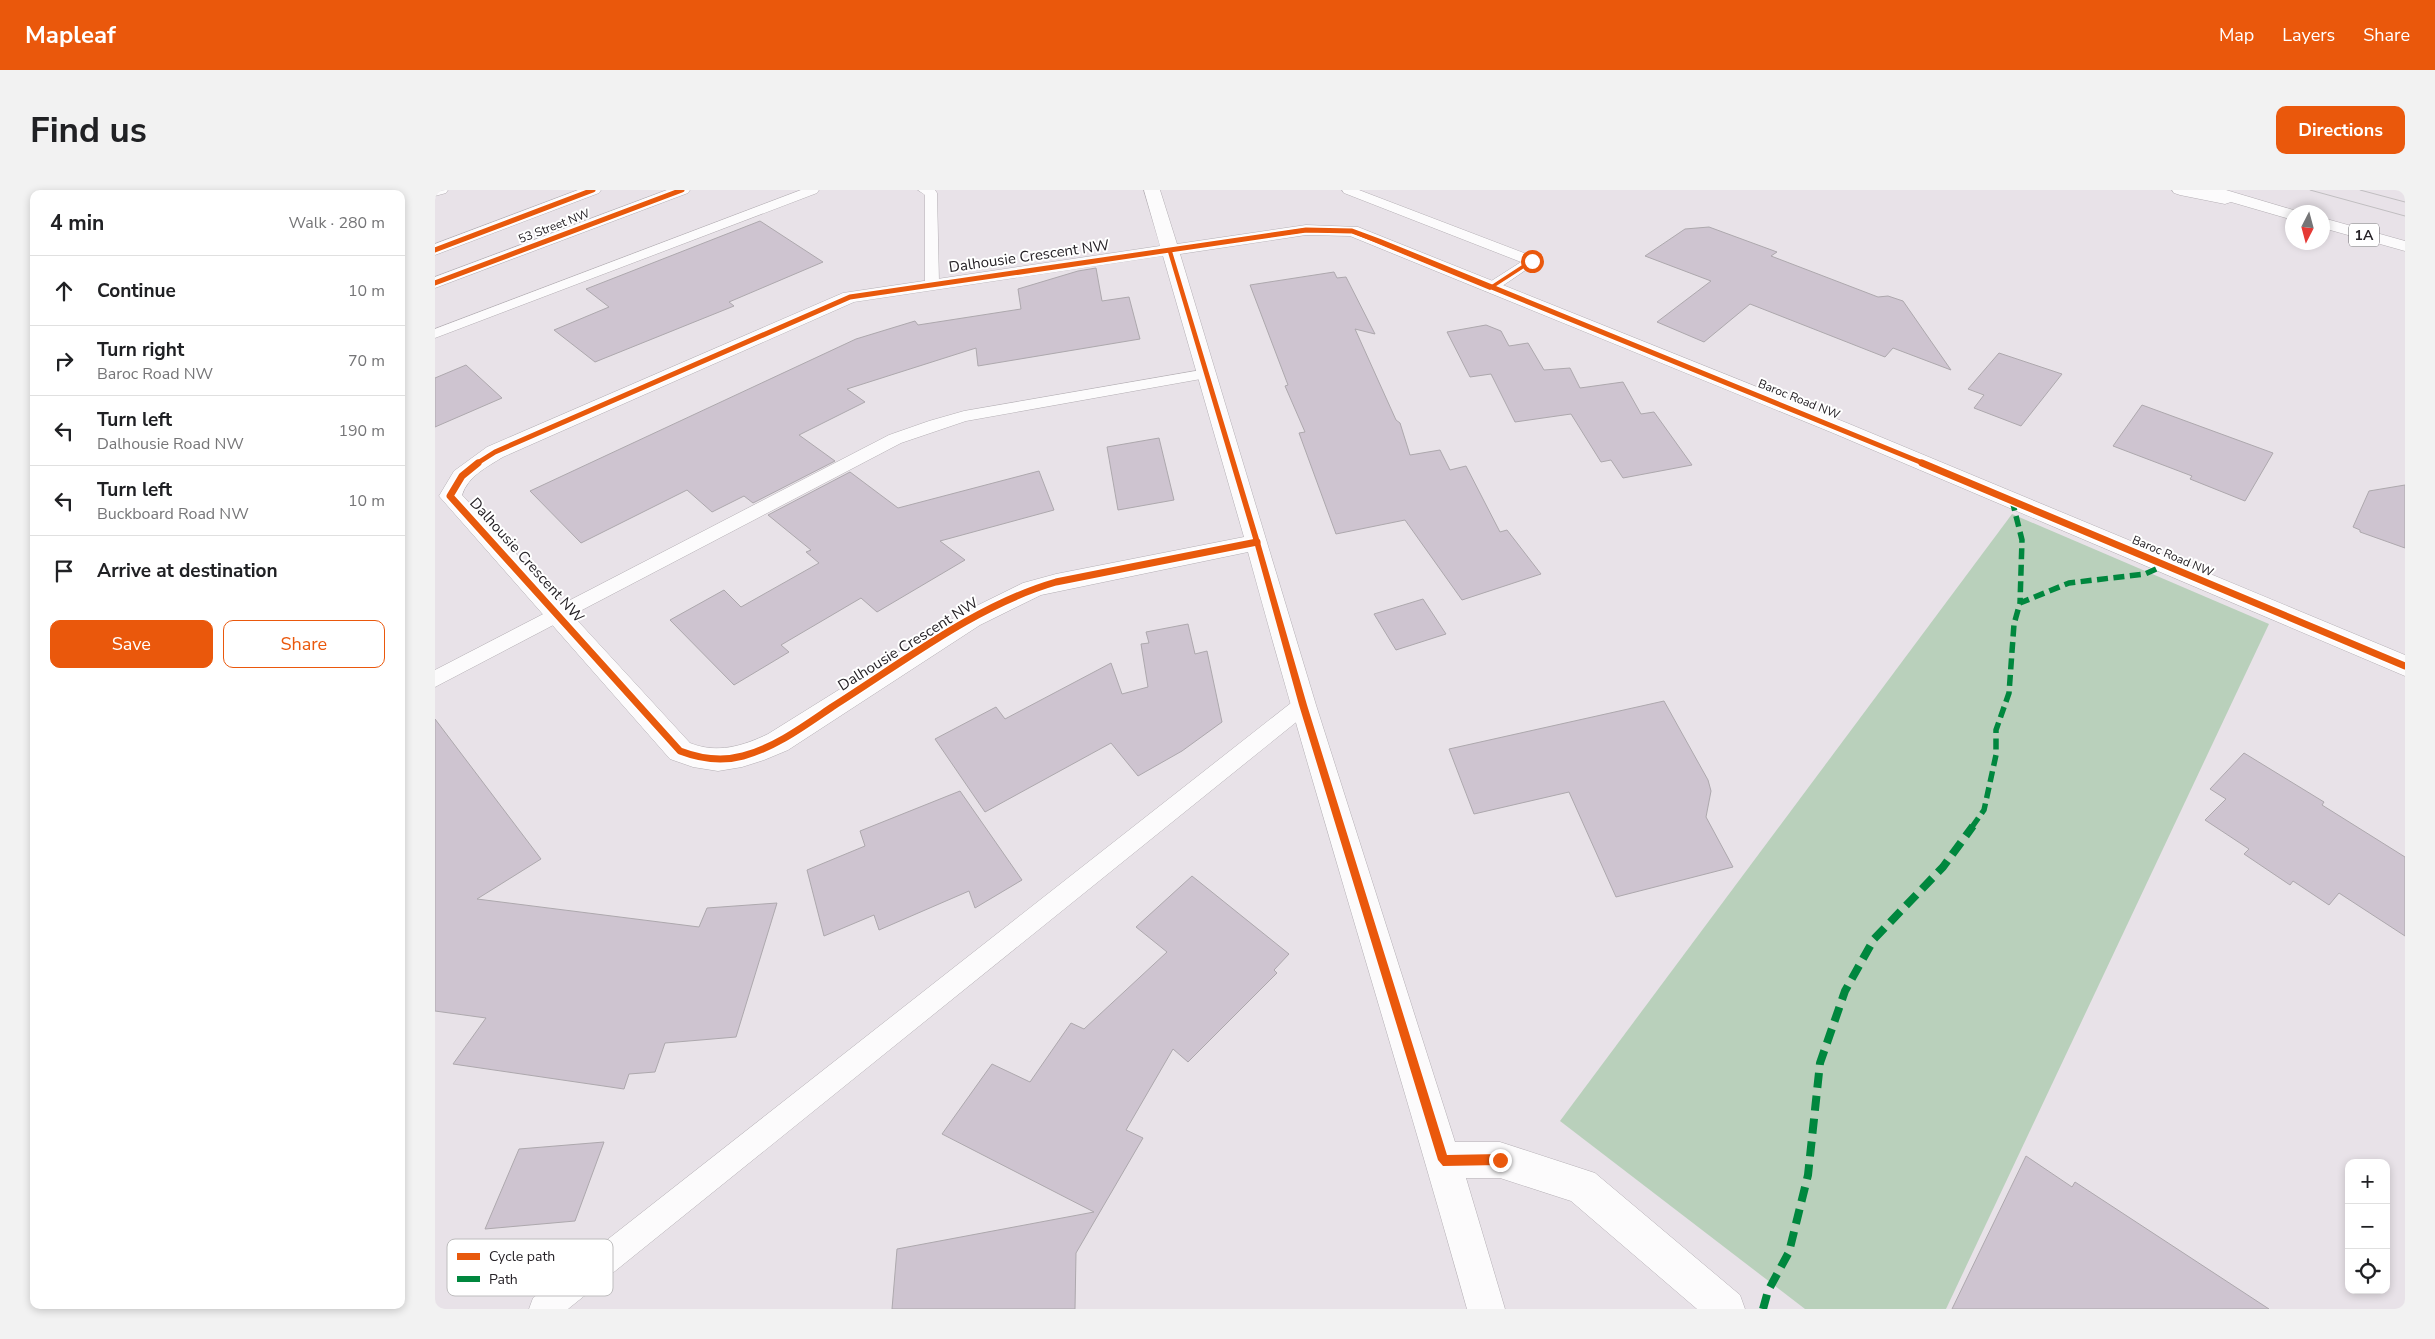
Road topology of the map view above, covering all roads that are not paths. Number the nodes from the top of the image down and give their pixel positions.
1 (442, 190) edge
2 (593, 190) edge
3 (682, 190) edge
4 (813, 190) edge
5 (924, 190) edge
6 (1152, 190) edge
7 (1348, 190) edge
8 (2180, 190) edge
9 (2208, 190) edge
10 (435, 192) edge
11 (2265, 207) junction
12 (2285, 213) edge
13 (2330, 225) edge
14 (2405, 246) edge
15 (1169, 249) junction
16 (435, 250) edge
17 (435, 283) edge
18 (933, 283) junction
19 (1490, 288) junction
20 (435, 334) edge
21 (1207, 374) junction
22 (1257, 542) junction
23 (558, 615) junction
24 (2405, 666) edge
25 (435, 679) edge
26 (1303, 705) junction
27 (1443, 1160) junction
28 (613, 1254) edge
29 (560, 1296) edge
30 (544, 1309) edge
31 (1486, 1309) edge
32 (1726, 1309) edge

1 - 10 lane
2 - 16 main road, 53 Street NW
3 - 17 main road, 53 Street NW
4 - 20 lane
5 - 18 lane
6 - 15 main road
7 - 19 lane
8 - 11 main road
9 - 11 main road
11 - 12 main road
13 - 14 main road, 1A
15 - 18 main road, Dalhousie Crescent NW
15 - 19 main road, Baroc Road NW
15 - 21 main road
18 - 23 main road, Dalhousie Crescent NW
19 - 24 main road, Baroc Road NW
21 - 22 main road
21 - 23 lane
22 - 23 main road, Dalhousie Crescent NW
22 - 26 main road
23 - 25 lane
26 - 27 main road
26 - 28 lane
27 - 31 main road
27 - 32 main road
29 - 30 lane

